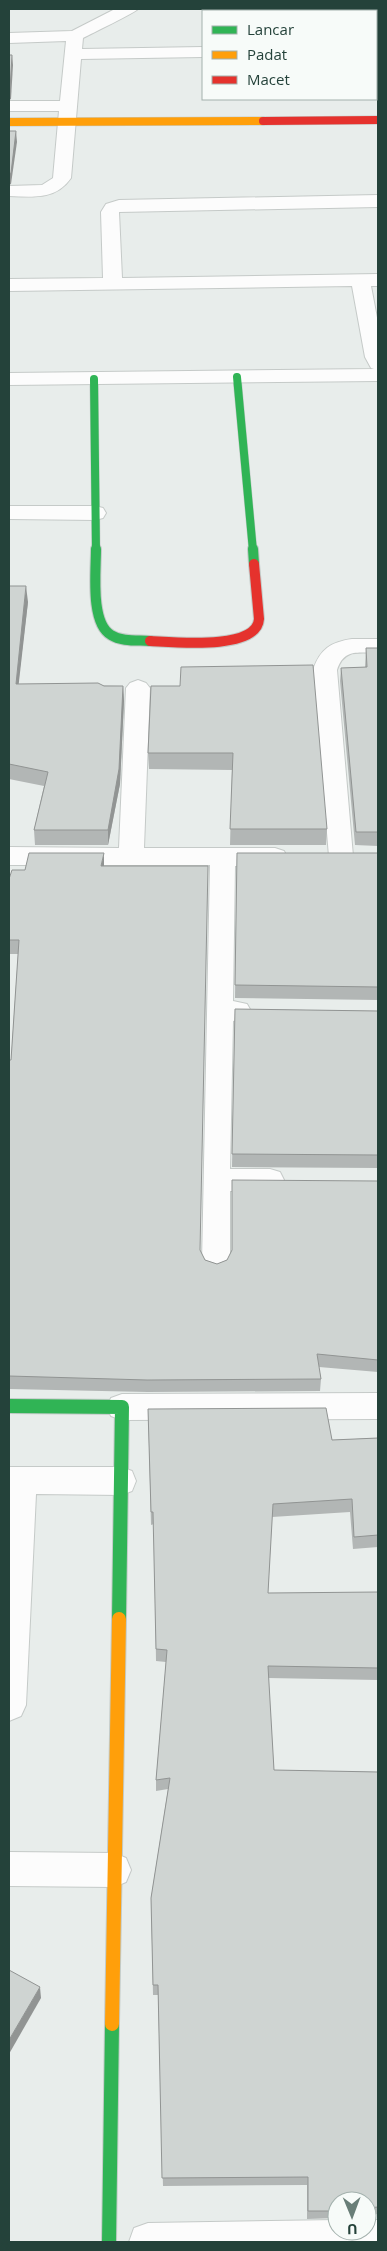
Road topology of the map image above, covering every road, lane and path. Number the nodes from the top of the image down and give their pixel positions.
1 (130, 9) edge
2 (75, 36) junction
3 (9, 38) edge
4 (202, 52) edge
5 (72, 54) junction
6 (9, 106) edge
7 (68, 114) junction
8 (378, 120) edge
9 (9, 122) edge
10 (9, 191) edge
11 (378, 201) edge
12 (369, 280) edge
13 (113, 283) junction
14 (9, 285) edge
15 (378, 364) edge
16 (378, 375) edge
17 (237, 377) junction
18 (9, 379) edge
19 (94, 379) junction
20 (95, 513) junction
21 (9, 514) edge
22 (378, 646) edge
23 (138, 688) dead end
24 (131, 855) junction
25 (9, 856) edge
26 (224, 857) junction
27 (220, 1010) junction
28 (260, 1011) edge
29 (216, 1180) junction
30 (292, 1181) edge
31 (216, 1263) edge
32 (9, 1406) edge
33 (378, 1406) edge
34 (122, 1407) junction
35 (15, 1480) edge
36 (121, 1481) junction
37 (9, 1705) edge
38 (9, 1869) edge
39 (114, 1870) junction
40 (378, 2239) edge
41 (108, 2242) edge
42 (148, 2242) edge

1 - 2 street
2 - 3 street
2 - 5 street
4 - 5 street
5 - 7 street
6 - 7 street
7 - 8 street
7 - 9 street
7 - 10 street
11 - 13 street
12 - 13 street
12 - 15 street
13 - 14 street
16 - 17 street
17 - 19 street
17 - 20 street
18 - 19 street
19 - 20 street
20 - 21 street
22 - 26 street
23 - 24 street
24 - 25 street
24 - 26 street
26 - 27 street
27 - 28 street
27 - 29 street
29 - 30 street
29 - 31 street
32 - 34 street
33 - 34 street
34 - 36 street
35 - 36 street
35 - 37 street
36 - 39 street
38 - 39 street
39 - 41 street
40 - 42 street

